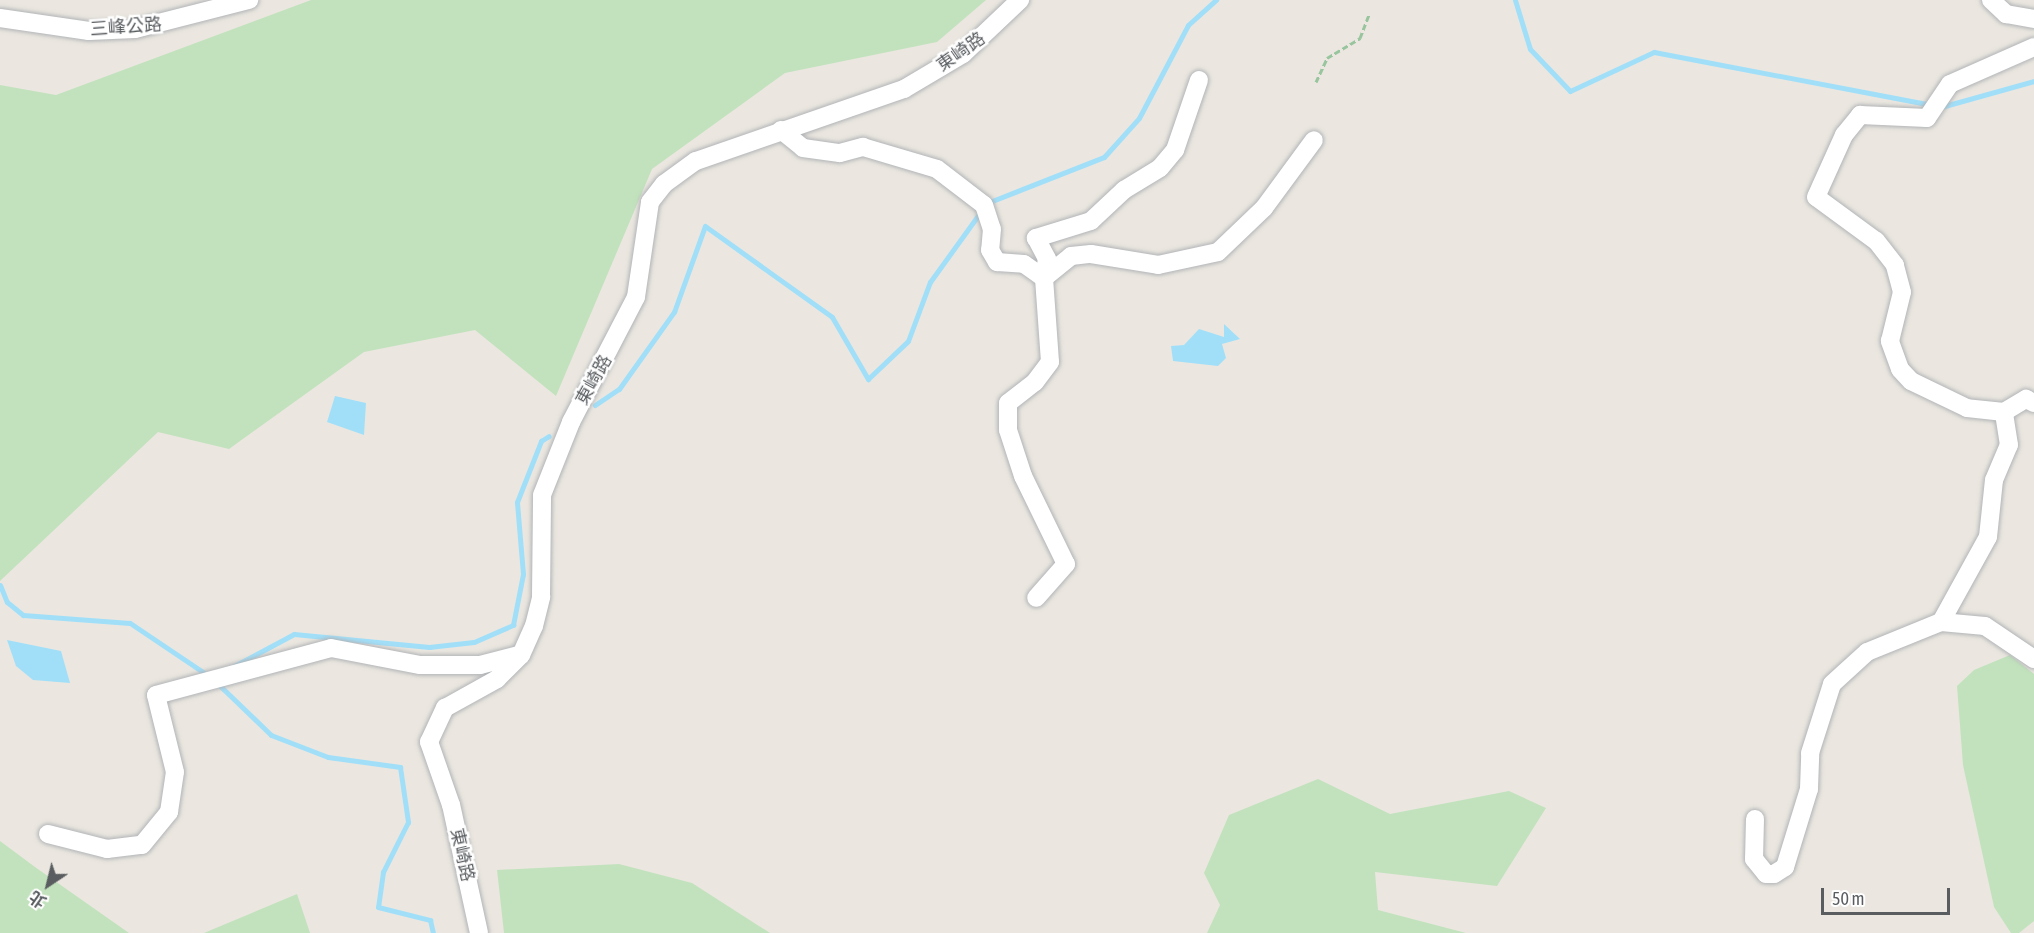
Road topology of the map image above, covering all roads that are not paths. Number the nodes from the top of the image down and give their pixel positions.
1 (249, 0) edge
2 (1020, 0) edge
3 (1991, 0) edge
4 (0, 18) edge
5 (2034, 19) edge
6 (2034, 47) edge
7 (1199, 80) dead end
8 (781, 130) junction
9 (1314, 140) dead end
10 (1044, 278) junction
11 (2034, 404) edge
12 (2004, 412) junction
13 (1036, 598) dead end
14 (1941, 622) junction
15 (521, 655) junction
16 (2034, 659) edge
17 (1755, 819) dead end
18 (48, 834) dead end
19 (479, 933) edge

1 - 4 street, 三峰公路
2 - 8 street, 東崎路
3 - 5 street
6 - 12 street
7 - 10 street
8 - 10 street
8 - 15 street, 東崎路
9 - 10 street
10 - 13 street
11 - 12 street
12 - 14 street
14 - 16 street
14 - 17 street
15 - 18 street
15 - 19 street, 東崎路

